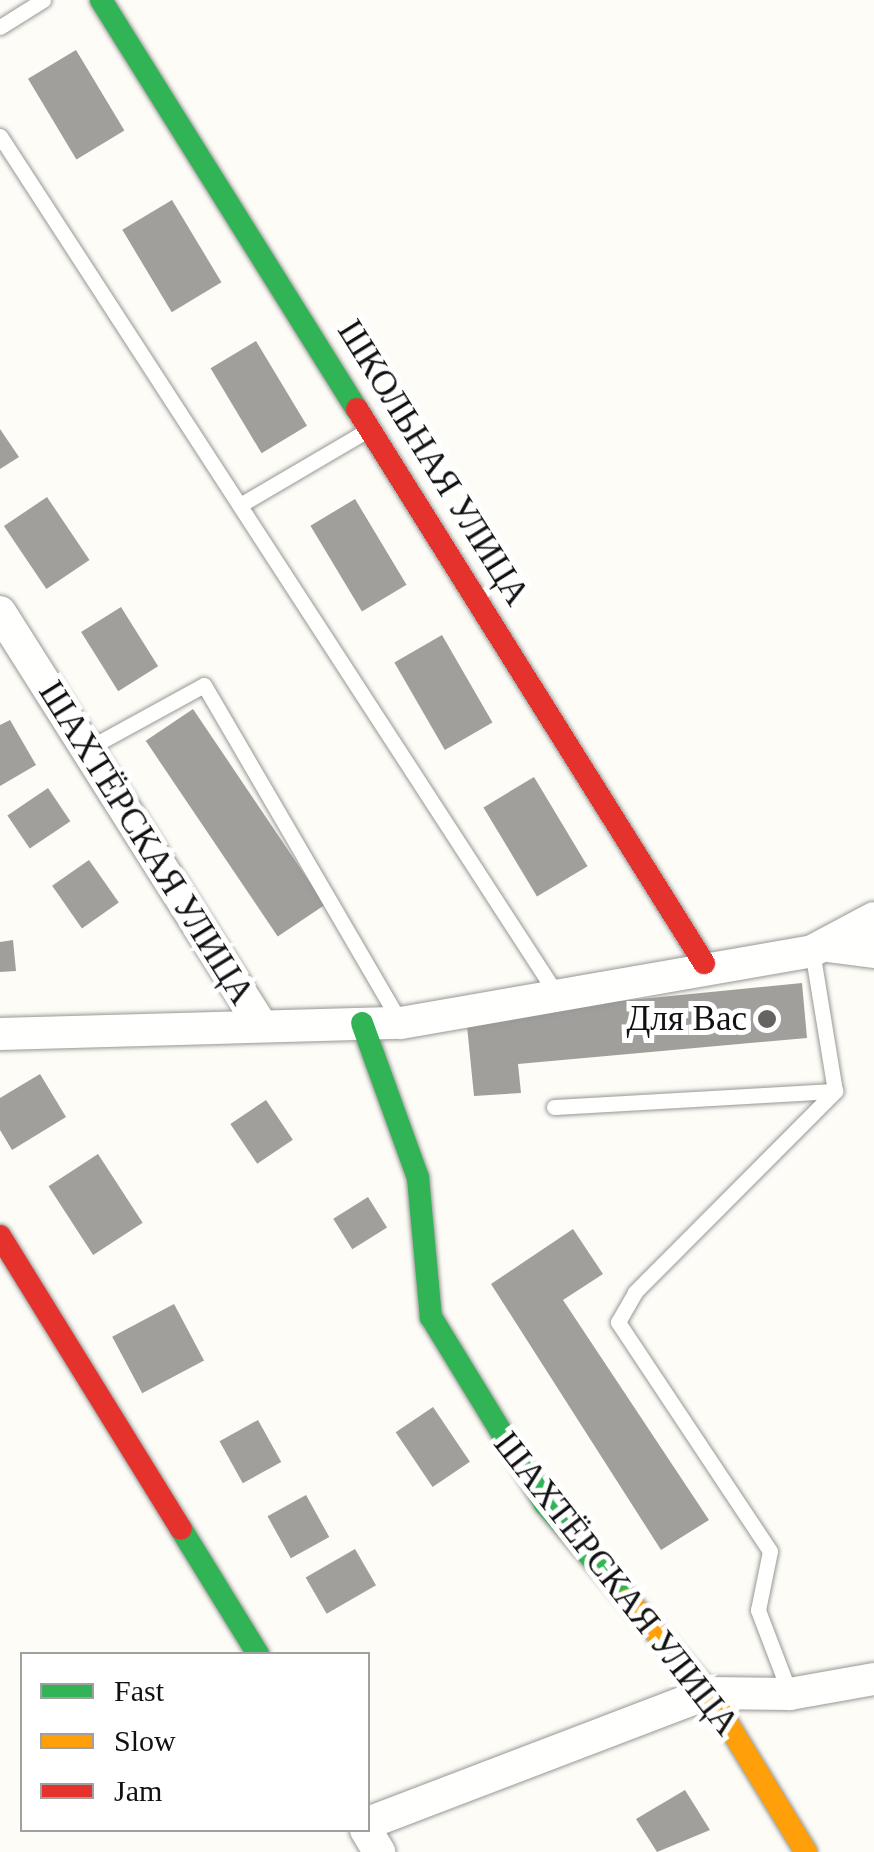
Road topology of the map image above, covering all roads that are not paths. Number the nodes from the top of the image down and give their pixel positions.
1 (43, 0) edge
2 (102, 0) edge
3 (0, 27) edge
4 (0, 136) edge
5 (371, 428) junction
6 (240, 505) junction
7 (0, 612) edge
8 (87, 749) junction
9 (874, 918) edge
10 (820, 948) junction
11 (874, 952) edge
12 (704, 963) junction
13 (554, 990) junction
14 (362, 1023) junction
15 (401, 1023) junction
16 (260, 1024) junction
17 (0, 1034) edge
18 (835, 1090) junction
19 (554, 1107) dead end
20 (0, 1236) edge
21 (257, 1652) edge
22 (874, 1679) edge
23 (710, 1694) junction
24 (790, 1694) junction
25 (370, 1825) edge
26 (806, 1852) edge

1 - 3 lane
2 - 5 street, ШКОЛЬНАЯ УЛИЦА
4 - 6 lane
5 - 6 lane
5 - 12 street, ШКОЛЬНАЯ УЛИЦА
6 - 13 lane
7 - 8 street, ШАХТЁРСКАЯ УЛИЦА
8 - 15 lane
8 - 16 street, ШАХТЁРСКАЯ УЛИЦА
9 - 10 street
10 - 11 street
10 - 12 street
10 - 18 lane
12 - 13 street
13 - 15 street
14 - 15 street
14 - 16 street
14 - 23 street, ШАХТЁРСКАЯ УЛИЦА
16 - 17 street
18 - 19 lane
18 - 24 lane
20 - 21 street
22 - 24 street
23 - 24 street
23 - 25 street
23 - 26 street, ШАХТЁРСКАЯ УЛИЦА

